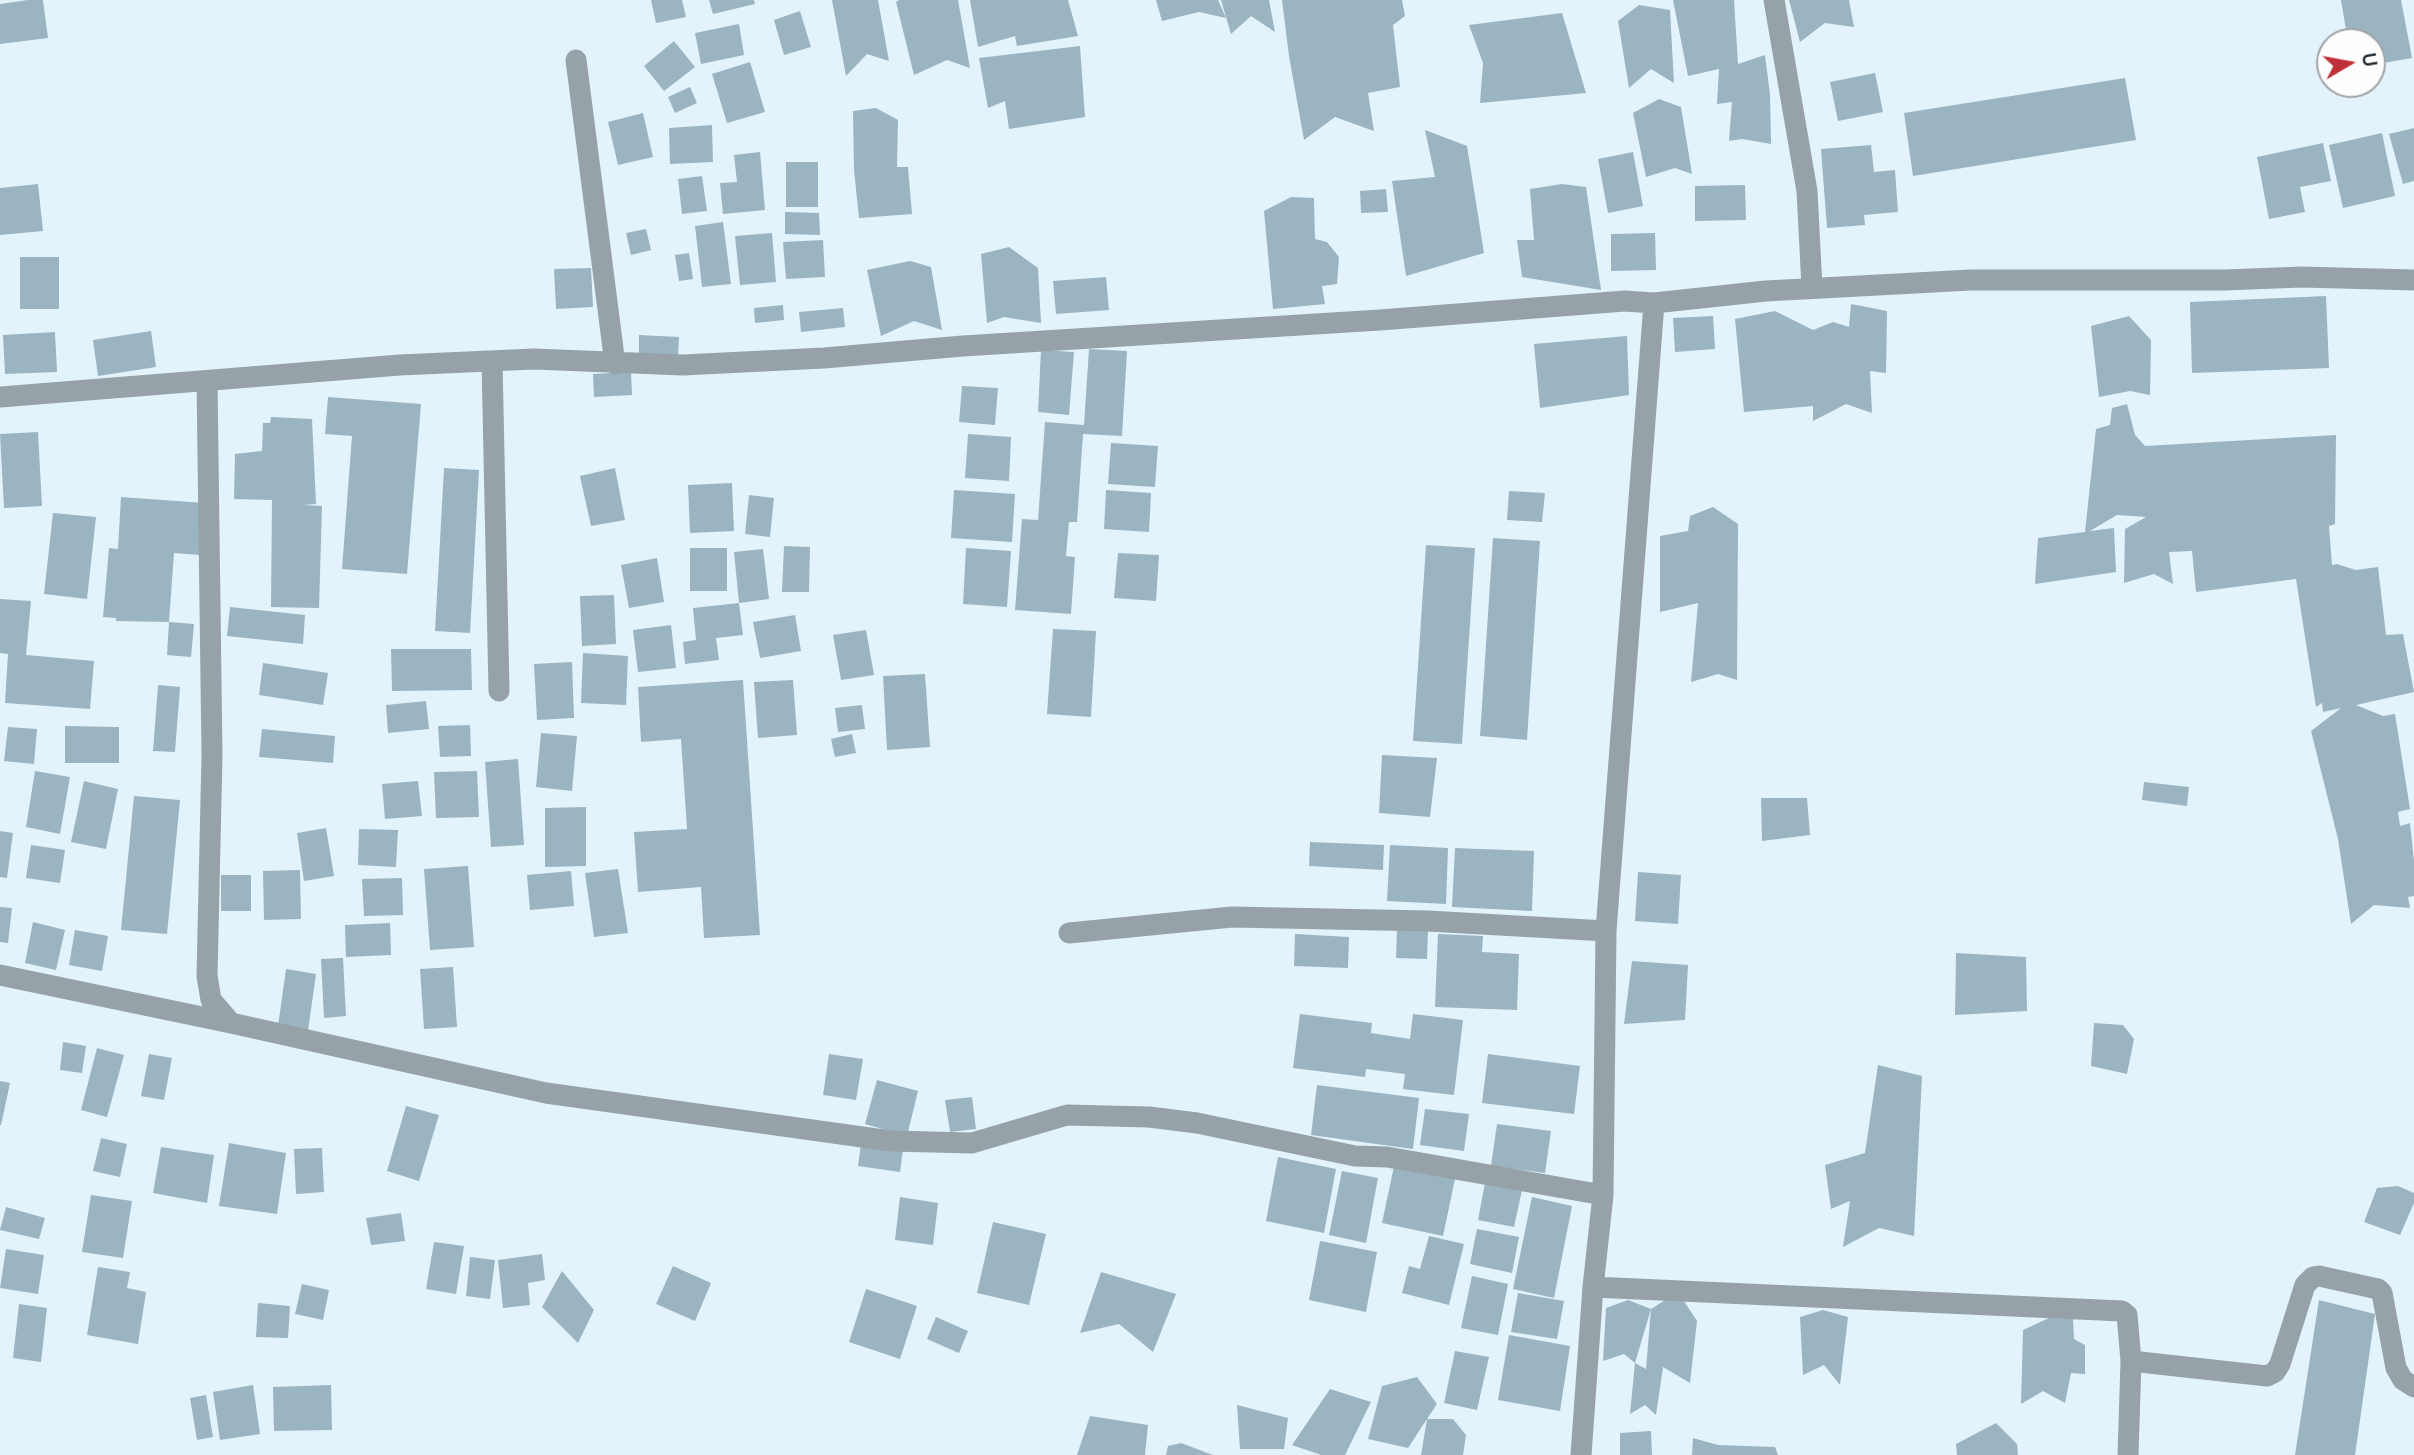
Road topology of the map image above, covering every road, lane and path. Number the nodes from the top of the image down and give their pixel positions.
1 (1774, 0) edge
2 (576, 60) dead end
3 (2414, 280) edge
4 (1812, 288) junction
5 (1654, 303) junction
6 (492, 361) junction
7 (615, 364) junction
8 (207, 381) junction
9 (0, 397) edge
10 (499, 691) dead end
11 (1606, 931) junction
12 (1069, 933) dead end
13 (0, 975) edge
14 (231, 1023) junction
15 (1603, 1195) junction
16 (1593, 1287) junction
17 (2132, 1360) junction
18 (2414, 1387) edge
19 (1581, 1455) edge
20 (2128, 1455) edge

1 - 4 street
2 - 7 street
3 - 4 street
4 - 5 street
5 - 7 street
5 - 11 street
6 - 7 street
6 - 8 street
6 - 10 street
8 - 9 street
8 - 14 street
11 - 12 street
11 - 15 street
13 - 14 street
14 - 15 street
15 - 16 street
16 - 17 street
16 - 19 street
17 - 18 street
17 - 20 street

